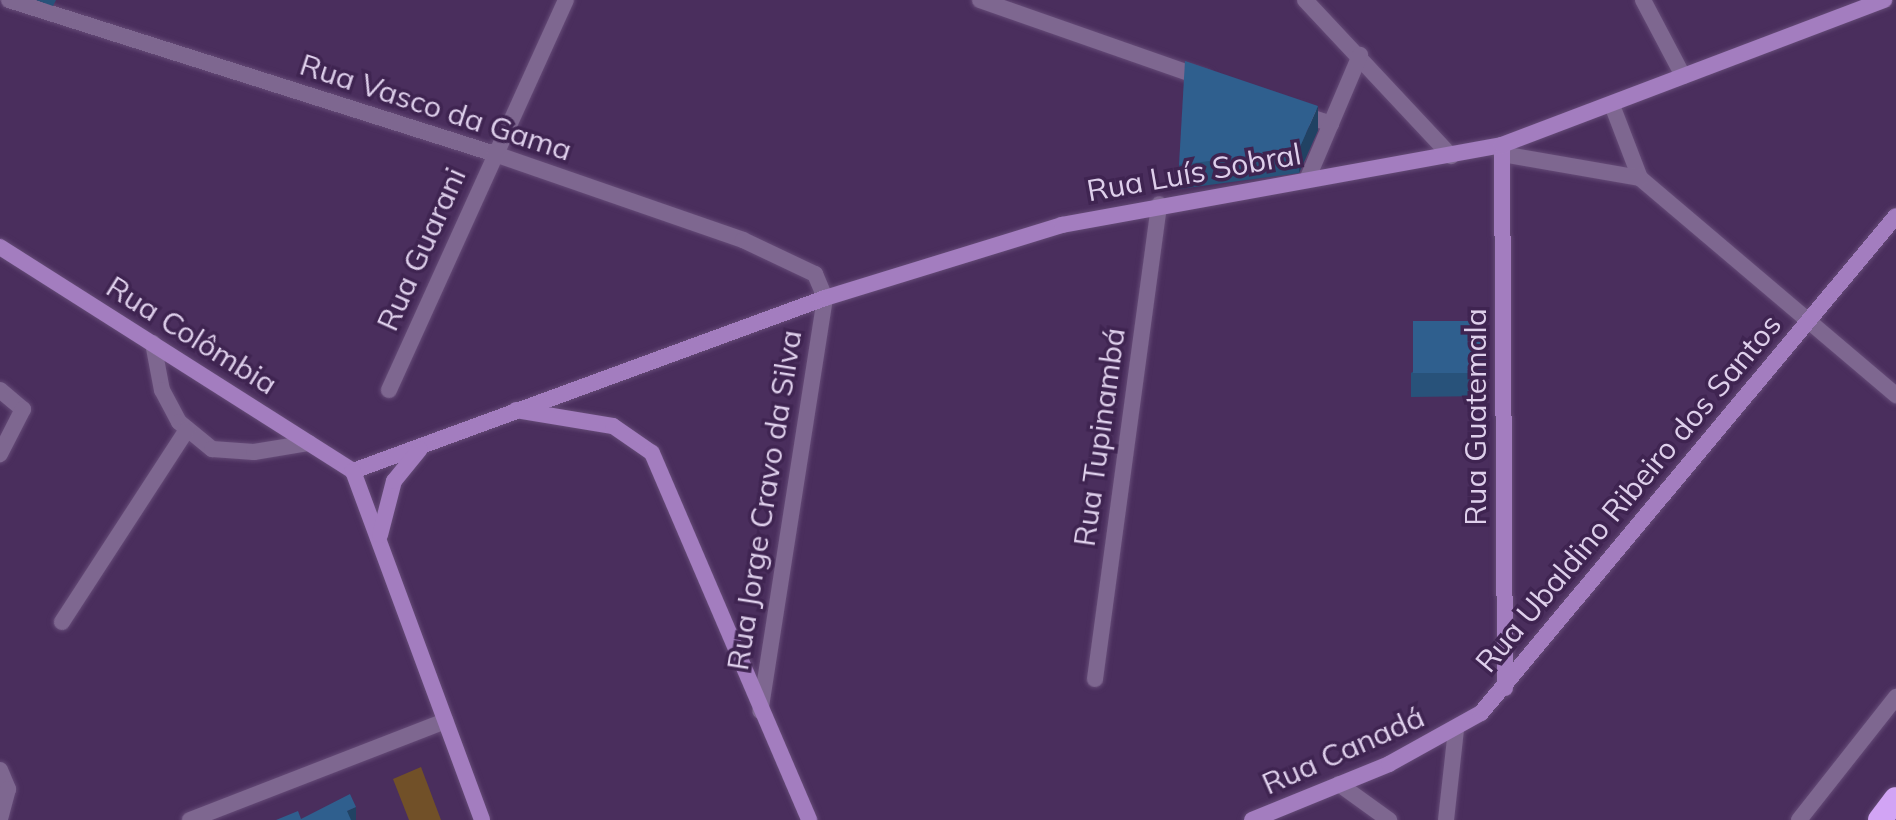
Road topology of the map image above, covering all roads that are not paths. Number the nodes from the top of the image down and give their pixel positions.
1 (9, 0) edge
2 (566, 0) edge
3 (980, 0) edge
4 (1305, 0) edge
5 (1643, 0) edge
6 (1884, 0) edge
7 (1360, 55) junction
8 (1683, 76) junction
9 (1229, 88) edge
10 (1273, 104) edge
11 (1612, 105) junction
12 (1331, 124) junction
13 (1502, 149) junction
14 (495, 154) junction
15 (1451, 156) junction
16 (1640, 178) junction
17 (1307, 180) junction
18 (1159, 204) junction
19 (1896, 216) edge
20 (0, 247) edge
21 (825, 298) junction
22 (1808, 320) junction
23 (153, 343) junction
24 (0, 390) edge
25 (389, 390) dead end
26 (1896, 395) edge
27 (515, 410) junction
28 (186, 431) junction
29 (309, 443) junction
30 (424, 446) junction
31 (0, 454) edge
32 (353, 471) junction
33 (380, 542) junction
34 (62, 622) dead end
35 (1095, 679) dead end
36 (1505, 688) junction
37 (1896, 697) edge
38 (760, 711) junction
39 (445, 721) junction
40 (1456, 730) junction
41 (0, 770) edge
42 (1339, 784) junction
43 (1896, 799) edge
44 (0, 818) edge
45 (190, 820) edge
46 (482, 820) edge
47 (809, 820) edge
48 (1252, 820) edge
49 (1389, 820) edge
50 (1446, 820) edge
51 (1799, 820) edge
52 (1880, 820) edge

1 - 14 street, Rua Vasco da Gama
2 - 14 street, Rua Guarani
3 - 9 street
4 - 7 street
5 - 8 street
6 - 8 main road, Rua Luís Sobral
7 - 12 street
7 - 15 street
8 - 11 main road, Rua Luís Sobral
10 - 12 street
11 - 13 main road, Rua Luís Sobral
11 - 16 street
12 - 17 street
13 - 15 main road, Rua Luís Sobral
13 - 16 street
13 - 36 main road, Rua Guatemala
14 - 21 street, Rua Vasco da Gama
14 - 25 street, Rua Guarani
15 - 17 main road, Rua Luís Sobral
16 - 22 street
17 - 18 main road, Rua Luís Sobral
18 - 21 main road, Rua Luís Sobral
18 - 35 street, Rua Tupinambá
19 - 22 main road, Rua Ubaldino Ribeiro dos Santos
20 - 23 main road, Rua Colômbia
21 - 27 main road, Rua Luís Sobral
21 - 38 street, Rua Jorge Cravo da Silva
22 - 26 street
22 - 36 main road, Rua Ubaldino Ribeiro dos Santos
23 - 28 street
23 - 29 main road, Rua Colômbia
24 - 31 street
27 - 30 main road, Rua Luís Sobral
27 - 38 main road
28 - 29 street
28 - 34 street
29 - 32 main road, Rua Colômbia
30 - 32 main road, Rua Luís Sobral
30 - 33 main road
32 - 33 main road
33 - 39 main road
36 - 40 main road, Rua Ubaldino Ribeiro dos Santos
37 - 51 street
38 - 47 main road
39 - 45 street
39 - 46 main road
40 - 42 main road, Rua Canadá
40 - 50 street
41 - 44 street
42 - 48 main road, Rua Canadá
42 - 49 street
43 - 52 highway

